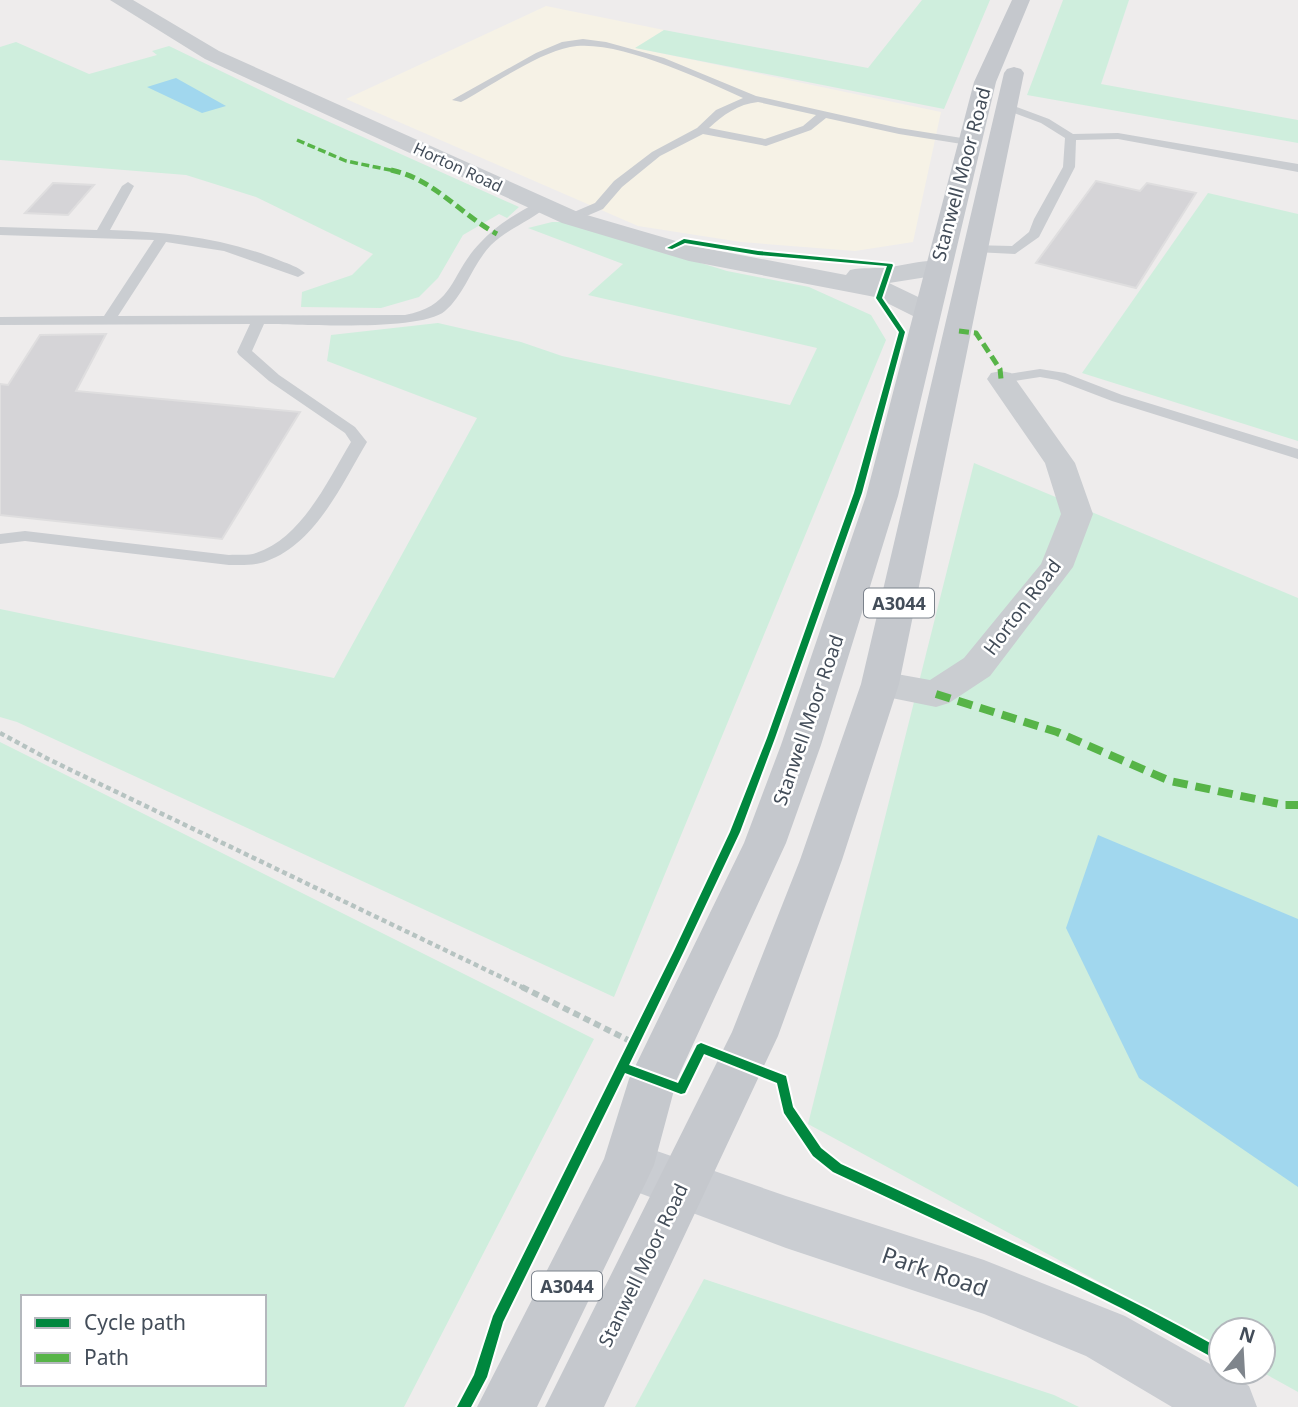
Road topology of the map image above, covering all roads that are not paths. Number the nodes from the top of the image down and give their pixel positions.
1 (119, 0) edge
2 (1021, 0) edge
3 (1044, 0) edge
4 (754, 99) junction
5 (457, 100) dead end
6 (1005, 106) junction
7 (824, 114) junction
8 (701, 130) junction
9 (1071, 137) junction
10 (968, 142) junction
11 (1298, 168) edge
12 (128, 186) dead end
13 (541, 205) junction
14 (571, 218) junction
15 (0, 231) edge
16 (101, 235) junction
17 (163, 236) junction
18 (975, 248) junction
19 (936, 268) junction
20 (298, 273) dead end
21 (818, 276) junction
22 (928, 312) junction
23 (0, 321) edge
24 (258, 321) junction
25 (107, 322) junction
26 (1001, 379) joint
27 (1298, 454) edge
28 (0, 539) edge
29 (880, 684) junction
30 (628, 1165) junction
31 (683, 1185) junction
32 (506, 1407) edge
33 (574, 1407) edge
34 (1228, 1407) edge

1 - 13 street, Horton Road
2 - 10 main road, Stanwell Moor Road / A3044
3 - 6 main road, Stanwell Moor Road / A3044
4 - 5 lane
4 - 7 lane
4 - 8 lane
6 - 9 lane
6 - 18 main road, Stanwell Moor Road / A3044
7 - 8 lane
7 - 10 lane
8 - 14 lane
9 - 11 lane
9 - 18 lane
10 - 19 main road, Stanwell Moor Road / A3044
12 - 16 lane
13 - 14 street, Horton Road
13 - 24 lane
14 - 21 street, Horton Road
15 - 16 lane
16 - 17 lane
17 - 20 lane
17 - 25 lane
18 - 29 main road, Stanwell Moor Road / A3044
19 - 21 street, Horton Road
19 - 22 main road, Stanwell Moor Road / A3044
21 - 22 street, Horton Road
22 - 30 main road, Stanwell Moor Road / A3044
23 - 25 lane
24 - 25 lane
24 - 28 lane
26 - 27 lane
26 - 29 street, Horton Road
29 - 31 main road, Stanwell Moor Road / A3044
30 - 31 main road, Park Road
30 - 32 main road, Stanwell Moor Road / A3044
31 - 33 main road, Stanwell Moor Road / A3044
31 - 34 main road, Park Road

